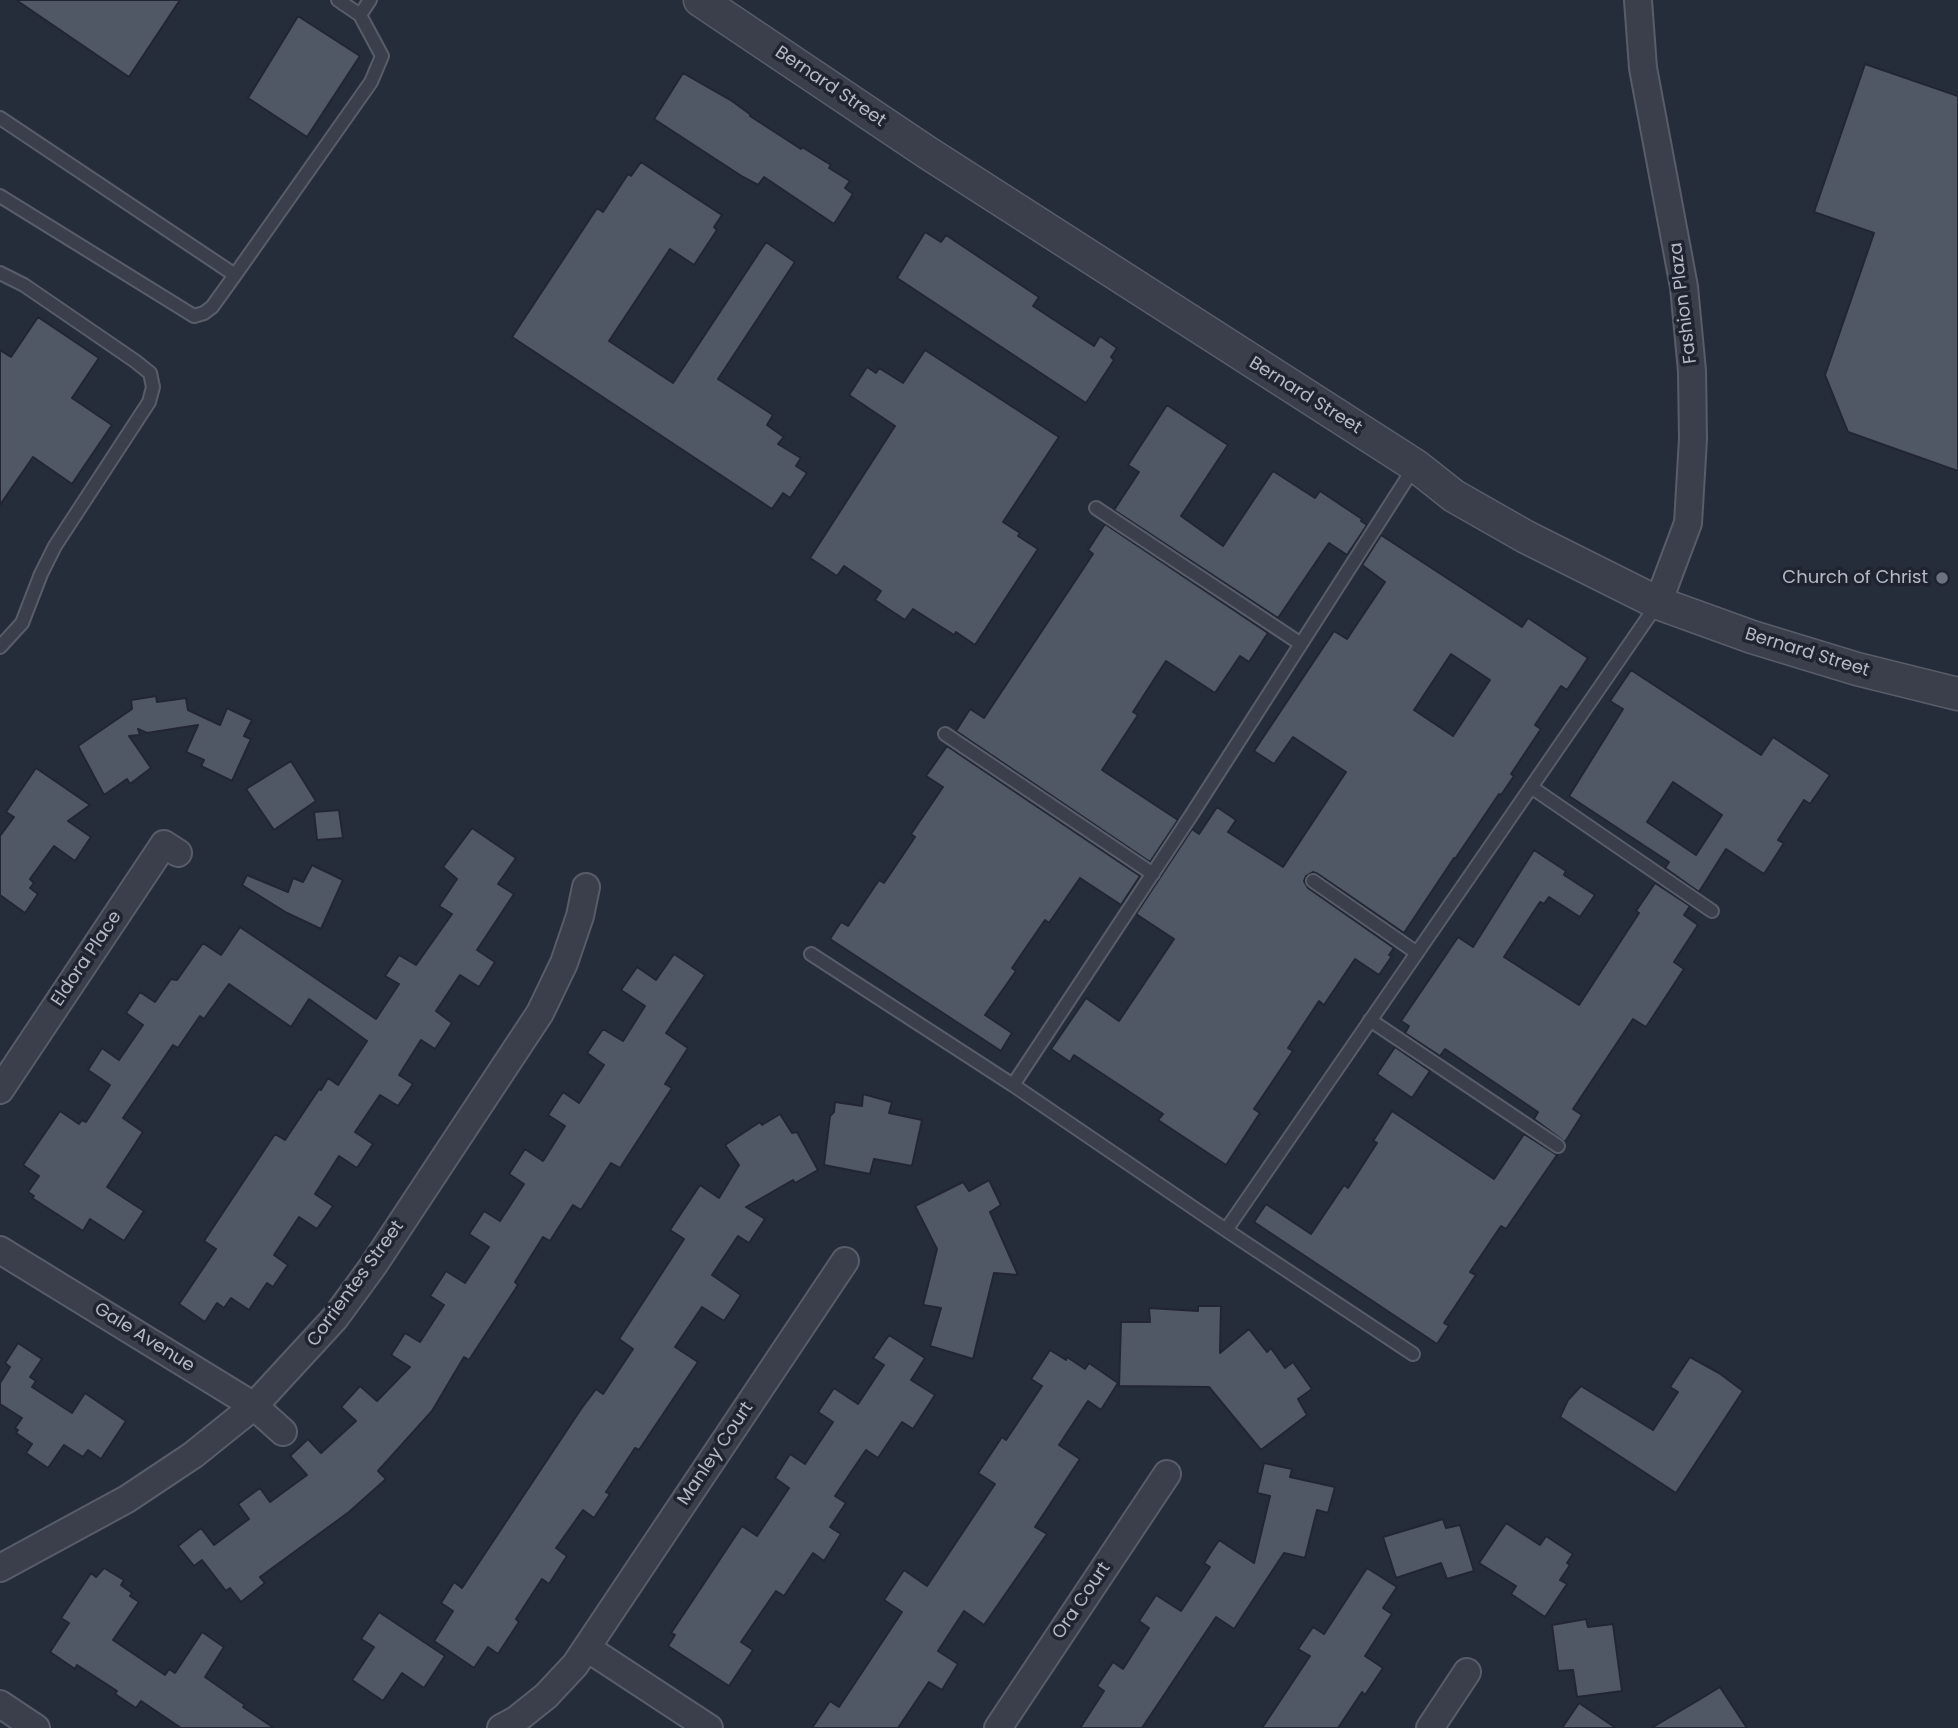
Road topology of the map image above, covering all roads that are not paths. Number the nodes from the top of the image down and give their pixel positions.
1 (338, 0) edge
2 (370, 0) edge
3 (700, 0) edge
4 (1638, 0) edge
5 (360, 15) junction
6 (0, 118) edge
7 (0, 196) edge
8 (0, 273) edge
9 (236, 275) junction
10 (1416, 466) junction
11 (1096, 508) dead end
12 (1658, 603) junction
13 (1301, 644) junction
14 (0, 647) edge
15 (1958, 694) edge
16 (945, 734) dead end
17 (1531, 787) junction
18 (178, 853) dead end
19 (1153, 874) junction
20 (1313, 881) dead end
21 (586, 887) dead end
22 (1712, 911) dead end
23 (1416, 953) junction
24 (811, 954) dead end
25 (1370, 1020) junction
26 (1013, 1085) junction
27 (0, 1090) edge
28 (1558, 1146) dead end
29 (1226, 1230) junction
30 (0, 1250) edge
31 (845, 1261) dead end
32 (1413, 1354) dead end
33 (254, 1406) junction
34 (283, 1432) dead end
35 (1167, 1474) dead end
36 (0, 1568) edge
37 (587, 1648) junction
38 (1467, 1672) dead end
39 (0, 1704) edge
40 (36, 1728) edge
41 (501, 1728) edge
42 (709, 1728) edge
43 (998, 1728) edge
44 (1430, 1728) edge

1 - 5 lane
2 - 5 lane
3 - 10 street, Bernard Street
4 - 12 street, Fashion Plaza
5 - 9 lane
6 - 9 lane
7 - 9 lane
8 - 14 lane
10 - 12 street, Bernard Street
10 - 13 lane
11 - 13 lane
12 - 15 street, Bernard Street
12 - 17 lane
13 - 19 lane
16 - 19 lane
17 - 22 lane
17 - 23 lane
18 - 27 street, Eldora Place
19 - 26 lane
20 - 23 lane
21 - 33 street, Corrientes Street
23 - 25 lane
24 - 26 lane
25 - 28 lane
25 - 29 lane
26 - 29 lane
29 - 32 lane
30 - 33 street, Gale Avenue
31 - 37 street, Manley Court
33 - 34 street, Gale Avenue
33 - 36 street, Corrientes Street
35 - 43 street, Ora Court
37 - 41 street, Manley Court
37 - 42 street
38 - 44 street
39 - 40 street

